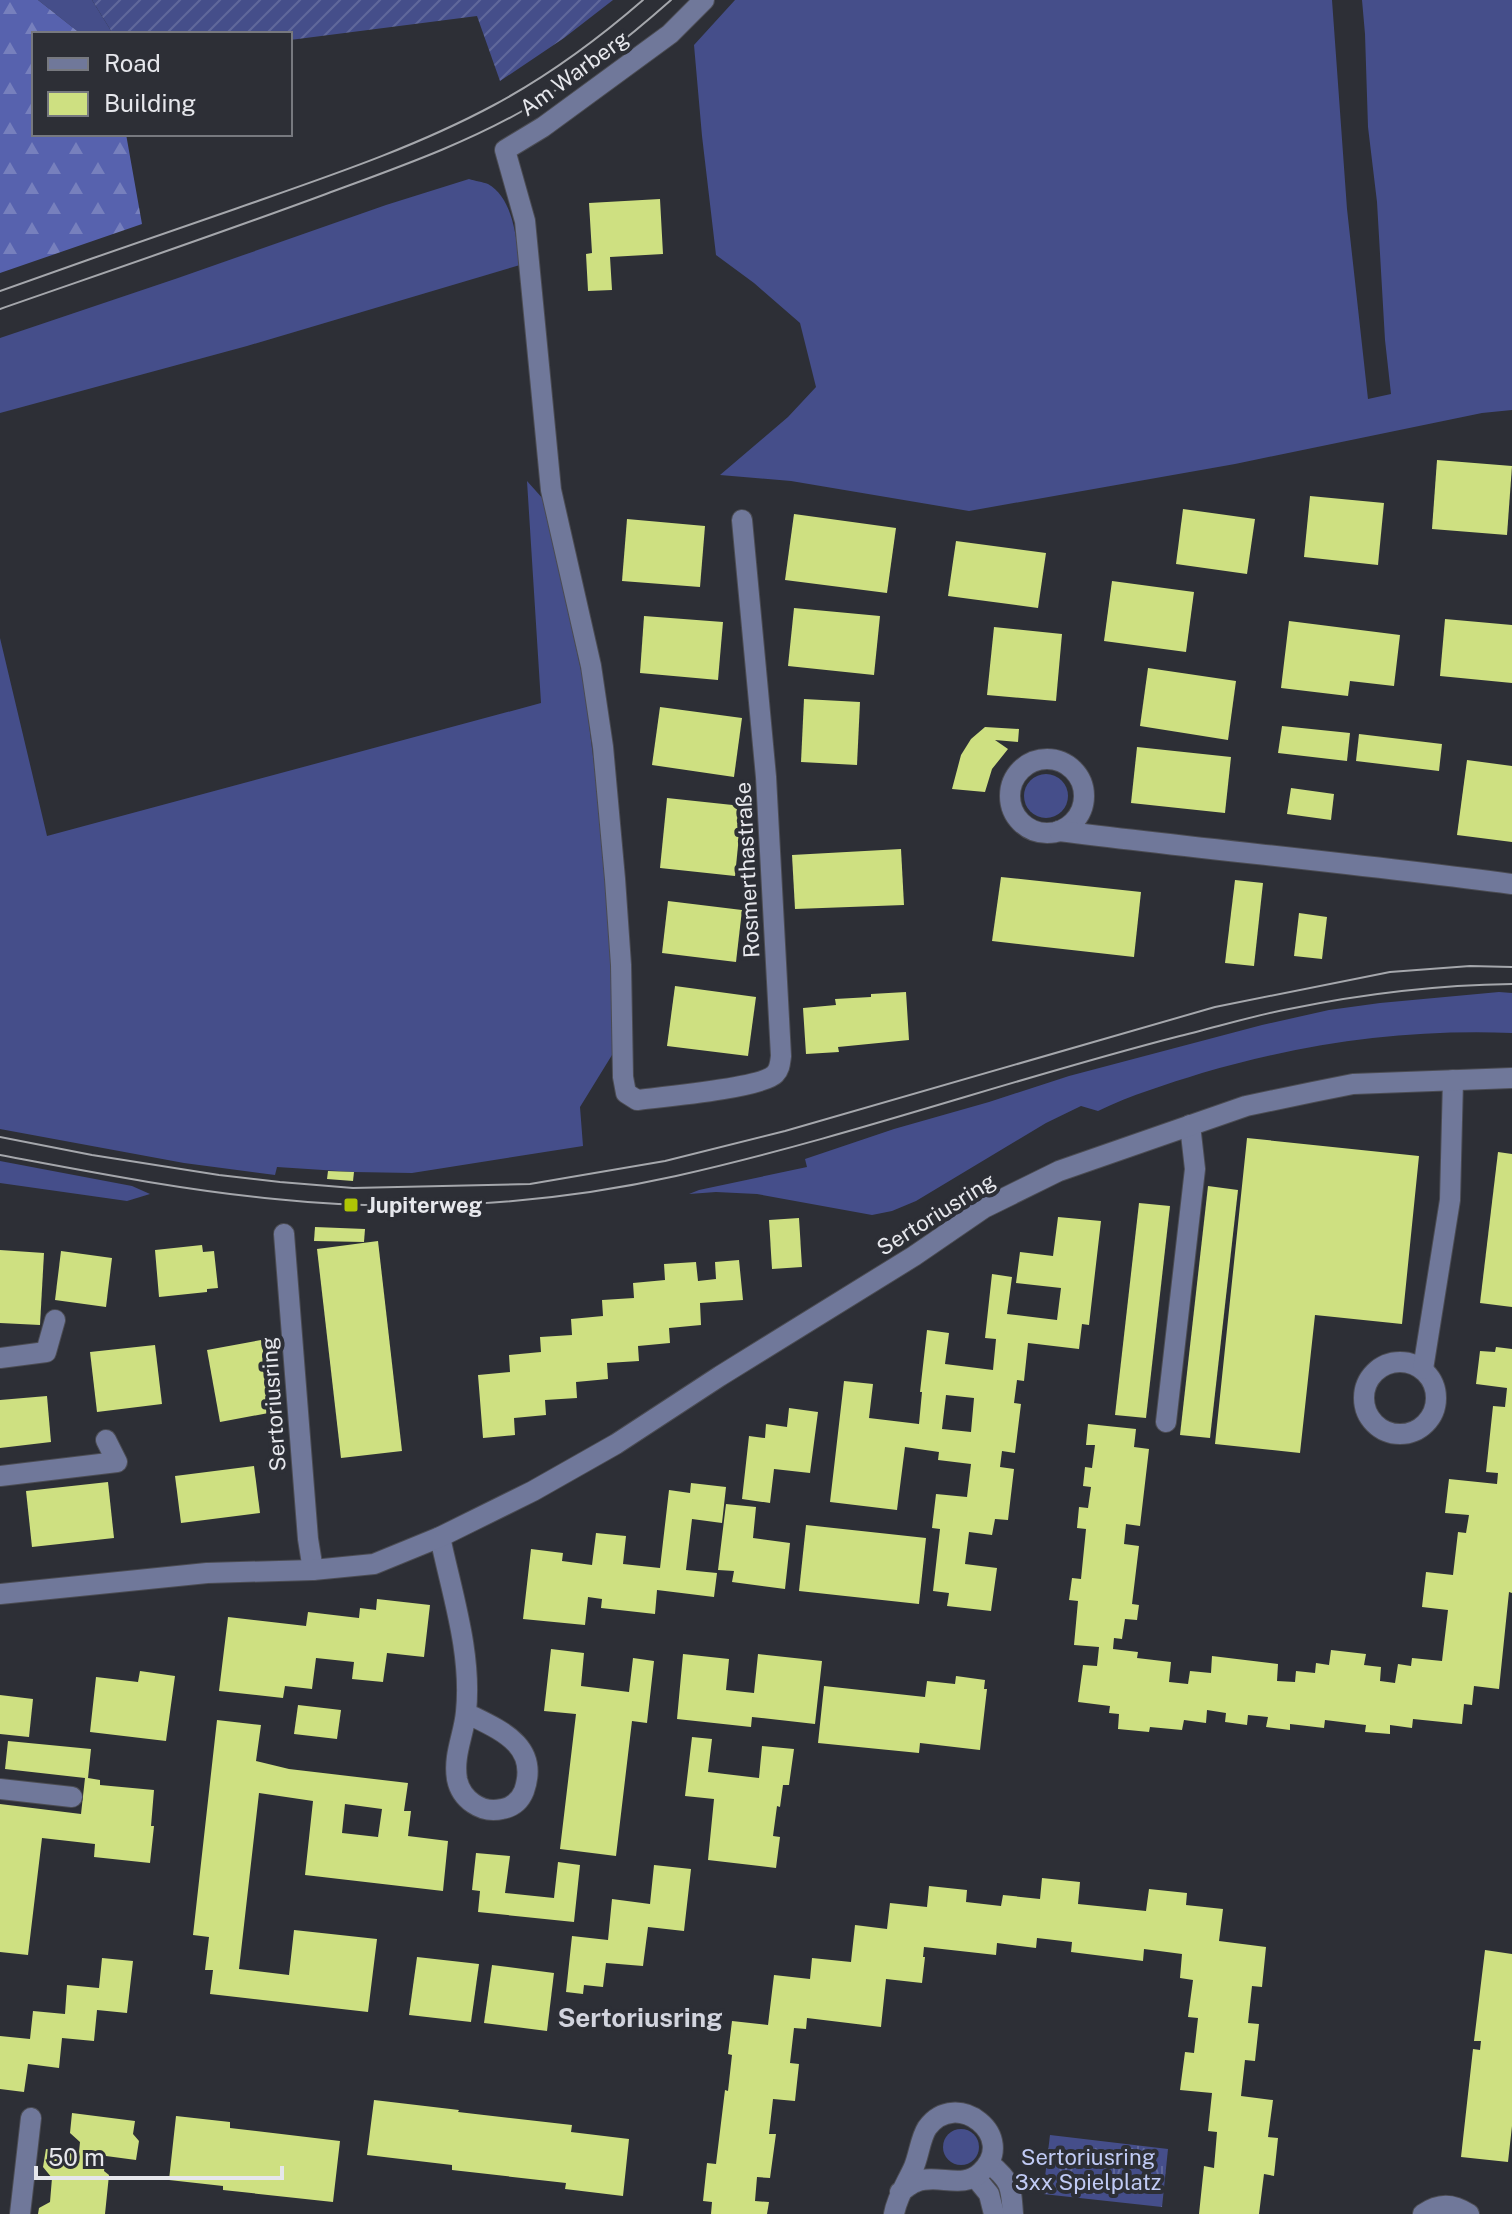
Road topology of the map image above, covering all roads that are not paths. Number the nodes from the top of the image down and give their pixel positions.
1 (704, 0) edge
2 (742, 520) dead end
3 (1059, 831) dead end
4 (1512, 884) edge
5 (1512, 1078) edge
6 (1453, 1080) junction
7 (637, 1100) joint
8 (1190, 1125) junction
9 (284, 1234) dead end
10 (55, 1320) dead end
11 (0, 1358) edge
12 (1423, 1369) dead end
13 (1166, 1422) dead end
14 (106, 1440) dead end
15 (0, 1476) edge
16 (440, 1537) junction
17 (313, 1570) junction
18 (0, 1594) edge
19 (466, 1713) junction
20 (0, 1789) edge
21 (72, 1797) dead end
22 (31, 2118) dead end
23 (982, 2170) junction
24 (900, 2192) junction
25 (20, 2214) edge
26 (894, 2214) edge
27 (994, 2214) edge
28 (1013, 2214) edge
29 (1423, 2214) edge
30 (1469, 2214) edge

1 - 7 street, Am Warberg
2 - 7 street, Rosmerthastraße
3 - 4 street
5 - 6 street, Sertoriusring
6 - 8 street, Sertoriusring
6 - 12 street
8 - 13 street
8 - 16 street, Sertoriusring
9 - 17 street, Sertoriusring
10 - 11 street
14 - 15 street
16 - 17 street, Sertoriusring
16 - 19 street
17 - 18 street, Sertoriusring
19 - 19 street
20 - 21 street
22 - 25 street
23 - 24 street
23 - 24 street
23 - 27 street
23 - 28 street
24 - 26 street
29 - 30 street

